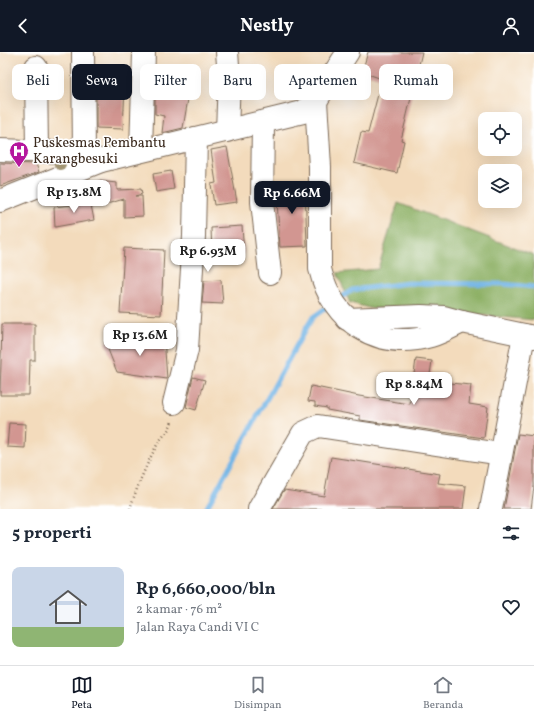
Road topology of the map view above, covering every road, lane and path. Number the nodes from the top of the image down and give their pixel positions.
1 (83, 52) edge
2 (144, 52) edge
3 (227, 52) edge
4 (348, 52) edge
5 (36, 100) edge
6 (316, 101) junction
7 (263, 122) junction
8 (227, 131) junction
9 (196, 138) junction
10 (0, 150) edge
11 (141, 150) junction
12 (37, 152) junction
13 (93, 157) junction
14 (0, 201) edge
15 (270, 273) dead end
16 (529, 336) edge
17 (174, 403) joint
18 (501, 454) junction
19 (130, 509) edge
20 (259, 509) edge
21 (491, 509) edge

1 - 13 street
2 - 11 street
3 - 8 street
4 - 6 street
5 - 12 street
6 - 7 street
6 - 16 street
7 - 8 street
7 - 15 street
8 - 9 street
9 - 11 street
9 - 17 street
10 - 12 street
11 - 13 street
12 - 13 street
13 - 14 street
16 - 18 street
17 - 19 path
18 - 20 street
18 - 21 street

